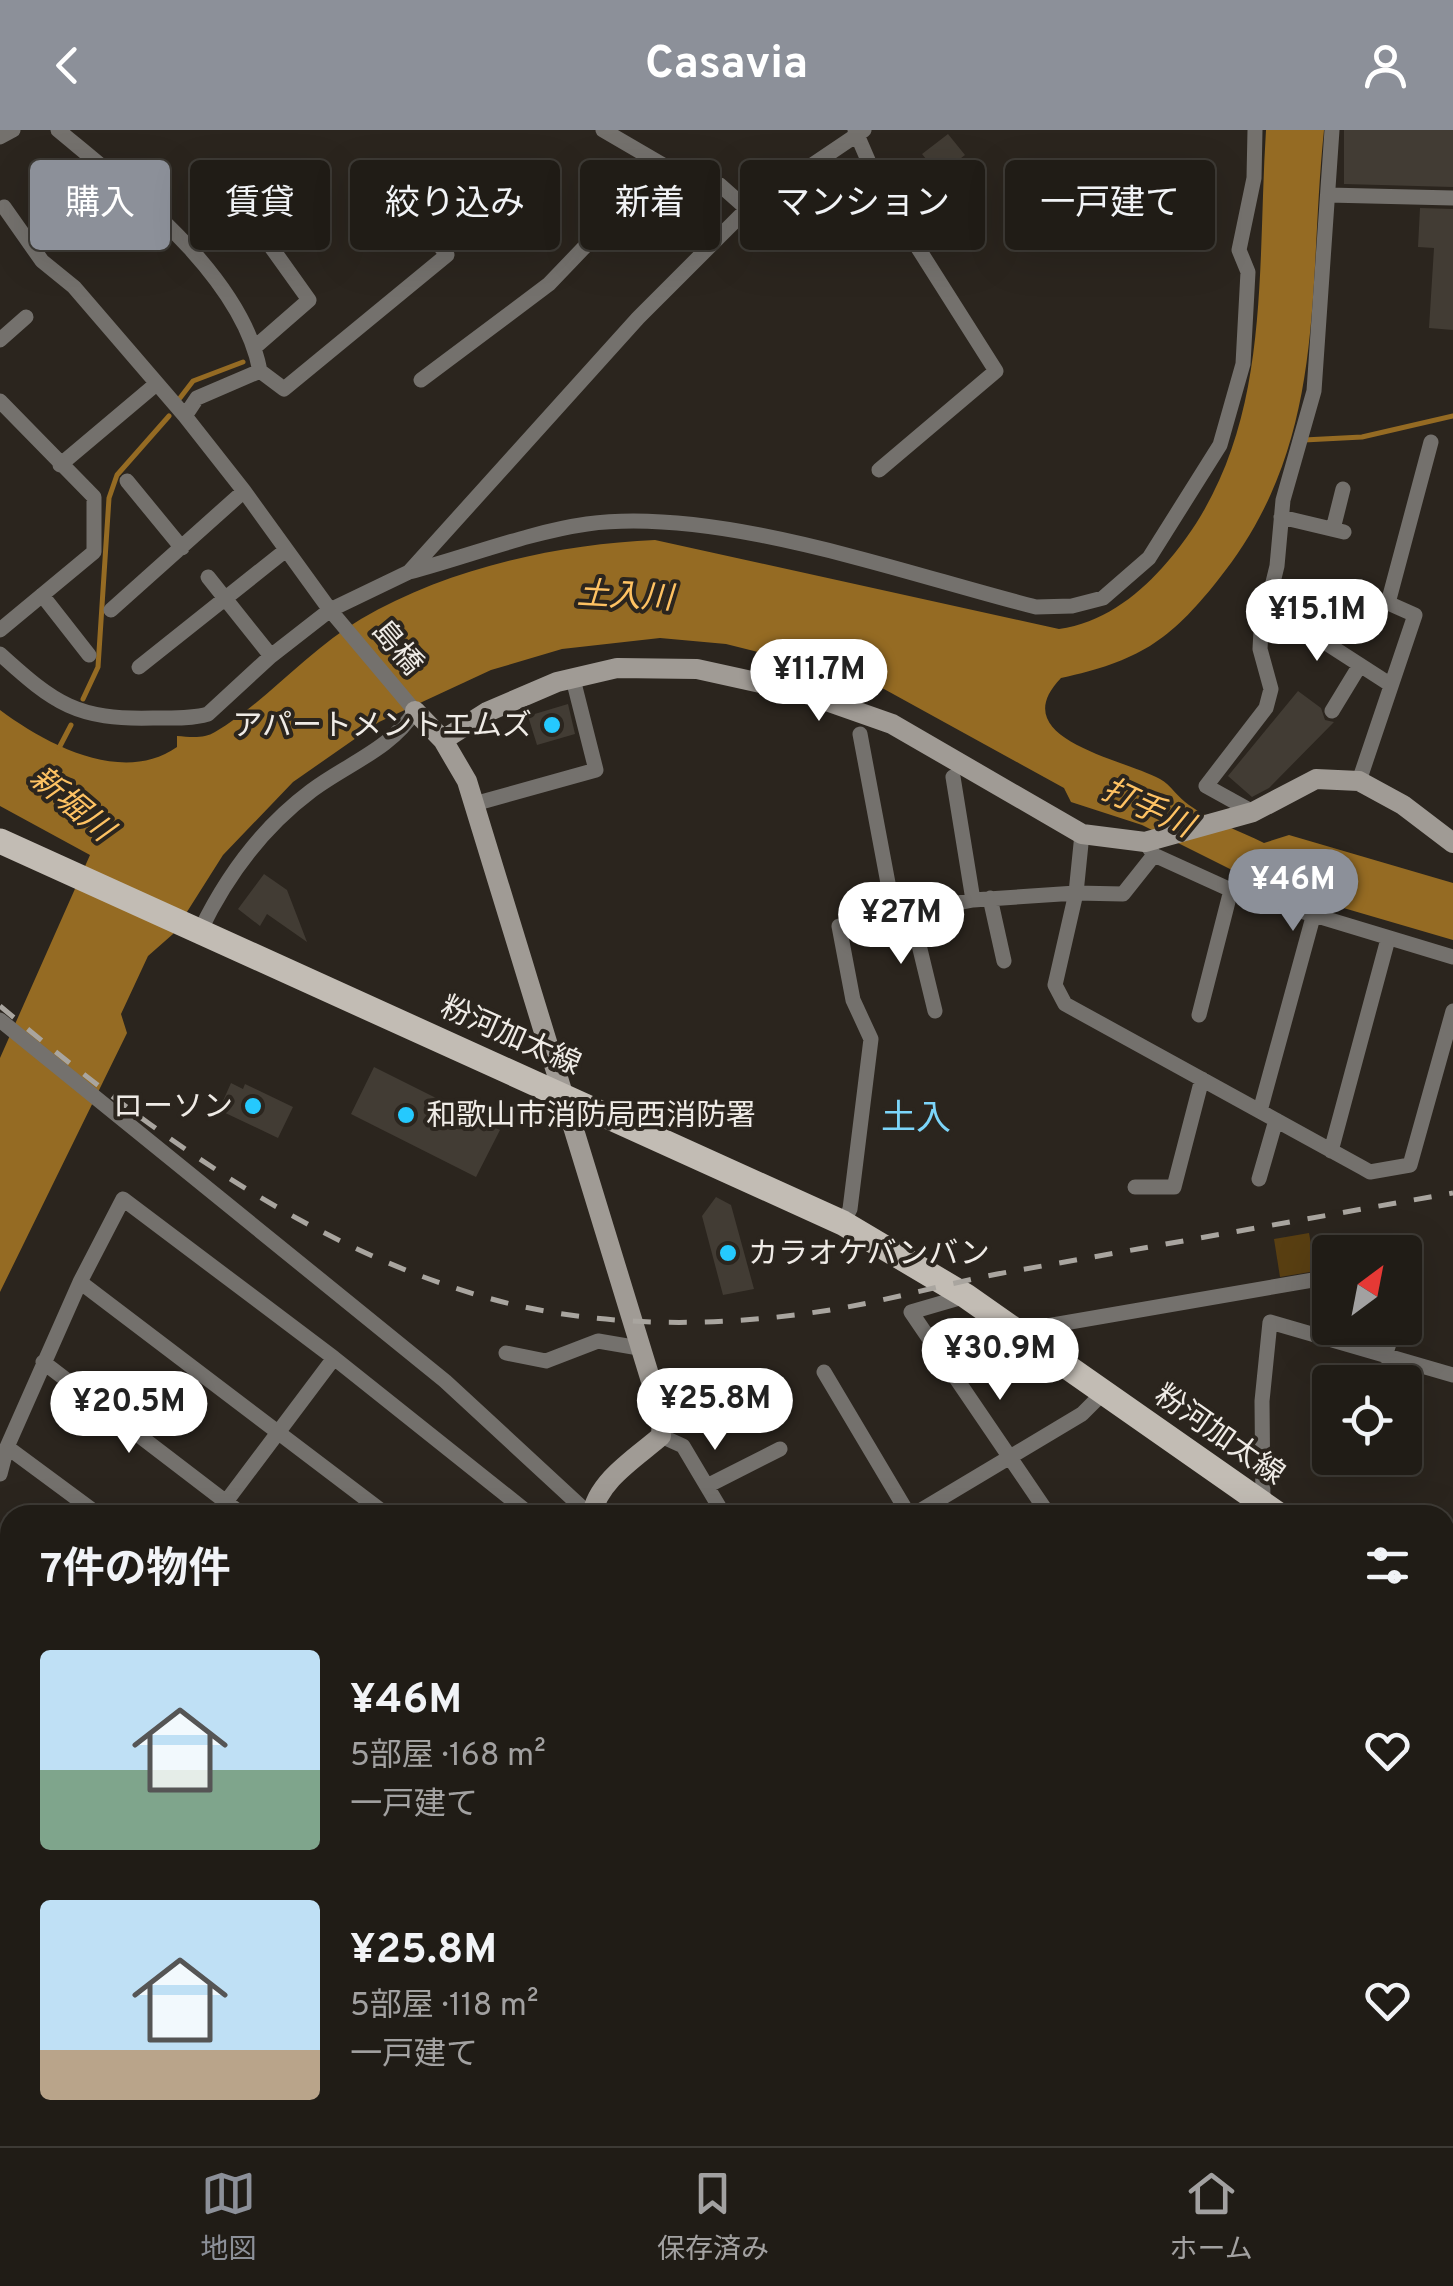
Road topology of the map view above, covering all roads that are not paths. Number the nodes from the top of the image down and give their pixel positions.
1 (13, 130) edge
2 (58, 130) edge
3 (603, 130) edge
4 (1255, 130) edge
5 (1332, 130) edge
6 (859, 132) edge
7 (0, 137) edge
8 (655, 160) edge
9 (818, 160) edge
10 (720, 185) edge
11 (1328, 195) junction
12 (1453, 198) edge
13 (740, 203) edge
14 (4, 207) dead end
15 (740, 216) edge
16 (274, 250) edge
17 (443, 250) edge
18 (582, 250) edge
19 (26, 316) dead end
20 (0, 340) edge
21 (255, 347) junction
22 (260, 371) junction
23 (421, 380) dead end
24 (155, 385) junction
25 (0, 401) edge
26 (184, 416) junction
27 (1431, 442) dead end
28 (60, 465) junction
29 (879, 470) dead end
30 (127, 481) dead end
31 (1344, 489) dead end
32 (244, 491) junction
33 (1281, 517) junction
34 (182, 548) junction
35 (286, 550) junction
36 (410, 572) junction
37 (208, 577) dead end
38 (42, 595) junction
39 (226, 599) junction
40 (1267, 604) junction
41 (111, 610) dead end
42 (334, 614) junction
43 (0, 630) edge
44 (0, 654) edge
45 (89, 655) dead end
46 (270, 656) junction
47 (1360, 665) junction
48 (139, 667) dead end
49 (573, 679) junction
50 (1391, 685) junction
51 (416, 711) junction
52 (1332, 711) dead end
53 (860, 734) dead end
54 (444, 740) junction
55 (953, 777) dead end
56 (1358, 780) junction
57 (474, 804) junction
58 (1253, 812) junction
59 (1082, 834) junction
60 (0, 841) edge
61 (1453, 843) edge
62 (1153, 845) junction
63 (1231, 890) junction
64 (1076, 893) junction
65 (982, 899) junction
66 (902, 914) junction
67 (1313, 918) junction
68 (200, 931) junction
69 (1388, 939) junction
70 (1453, 957) edge
71 (1004, 961) dead end
72 (936, 1011) dead end
73 (1453, 1011) edge
74 (1198, 1015) dead end
75 (0, 1020) edge
76 (1202, 1079) junction
77 (562, 1093) junction
78 (1260, 1111) junction
79 (1276, 1120) junction
80 (1331, 1151) junction
81 (1259, 1179) dead end
82 (1135, 1187) dead end
83 (843, 1223) junction
84 (1312, 1280) edge
85 (80, 1282) junction
86 (966, 1296) junction
87 (1018, 1332) junction
88 (1389, 1345) edge
89 (639, 1348) junction
90 (506, 1353) dead end
91 (1385, 1356) junction
92 (334, 1358) junction
93 (43, 1362) junction
94 (824, 1372) dead end
95 (1453, 1375) edge
96 (1104, 1392) junction
97 (278, 1432) junction
98 (661, 1436) junction
99 (7, 1447) junction
100 (780, 1449) dead end
101 (1010, 1457) junction
102 (0, 1474) edge
103 (709, 1486) junction
104 (85, 1505) edge
105 (216, 1505) edge
106 (222, 1505) edge
107 (374, 1505) edge
108 (519, 1505) edge
109 (580, 1505) edge
110 (593, 1505) edge
111 (719, 1505) edge
112 (905, 1505) edge
113 (928, 1505) edge
114 (1042, 1505) edge
115 (1264, 1505) edge
116 (1271, 1505) edge

1 - 7 street
2 - 21 street
3 - 8 street
4 - 36 street
5 - 11 street
6 - 9 street
6 - 29 street
10 - 13 street
11 - 12 street
11 - 33 street
14 - 24 street, 島橋
15 - 36 street
16 - 21 street
17 - 22 street
18 - 23 street
19 - 20 street
21 - 22 street
22 - 26 street
24 - 26 street, 島橋
24 - 28 street
25 - 28 street
26 - 32 street, 島橋
27 - 50 street
28 - 38 street
30 - 34 street
31 - 33 street
32 - 34 street
32 - 35 street, 島橋
33 - 40 street
34 - 41 street
35 - 39 street
35 - 42 street, 島橋
36 - 42 street
37 - 39 street
38 - 43 street
38 - 45 street
39 - 46 street
39 - 48 street
40 - 47 street
40 - 58 street
42 - 46 street
42 - 51 street, 島橋
44 - 46 street
47 - 50 street
47 - 52 street
49 - 54 street
49 - 57 street
49 - 59 street
50 - 56 street
51 - 54 street
51 - 68 street
53 - 66 street
54 - 57 street
55 - 65 street
56 - 58 street
56 - 61 street
57 - 77 street
58 - 62 street
59 - 62 street
59 - 64 street
60 - 68 main road, 粉河加太線
62 - 63 street
62 - 64 street
63 - 67 street
63 - 74 street
64 - 65 street
64 - 76 street
65 - 66 street
65 - 71 street
66 - 72 street
66 - 83 street
67 - 69 street
67 - 78 street
68 - 77 main road, 粉河加太線
69 - 70 street
69 - 80 street
73 - 80 street
75 - 109 street
76 - 78 street
76 - 82 street
77 - 83 main road, 粉河加太線
77 - 89 street
78 - 79 street
79 - 80 street
79 - 81 street
83 - 86 main road, 粉河加太線
84 - 87 street
85 - 92 street
85 - 93 street
85 - 97 street
86 - 87 main road, 粉河加太線
86 - 101 street
87 - 96 main road, 粉河加太線
88 - 91 street
89 - 90 street
89 - 98 street
91 - 95 street
91 - 116 street
92 - 97 street
92 - 108 street
93 - 99 street
93 - 105 street
94 - 112 street
96 - 101 street
96 - 115 main road, 粉河加太線
97 - 106 street
97 - 107 street
98 - 103 street
98 - 110 street
99 - 102 street
99 - 104 street
100 - 103 street
101 - 113 street
101 - 114 street
103 - 111 street

